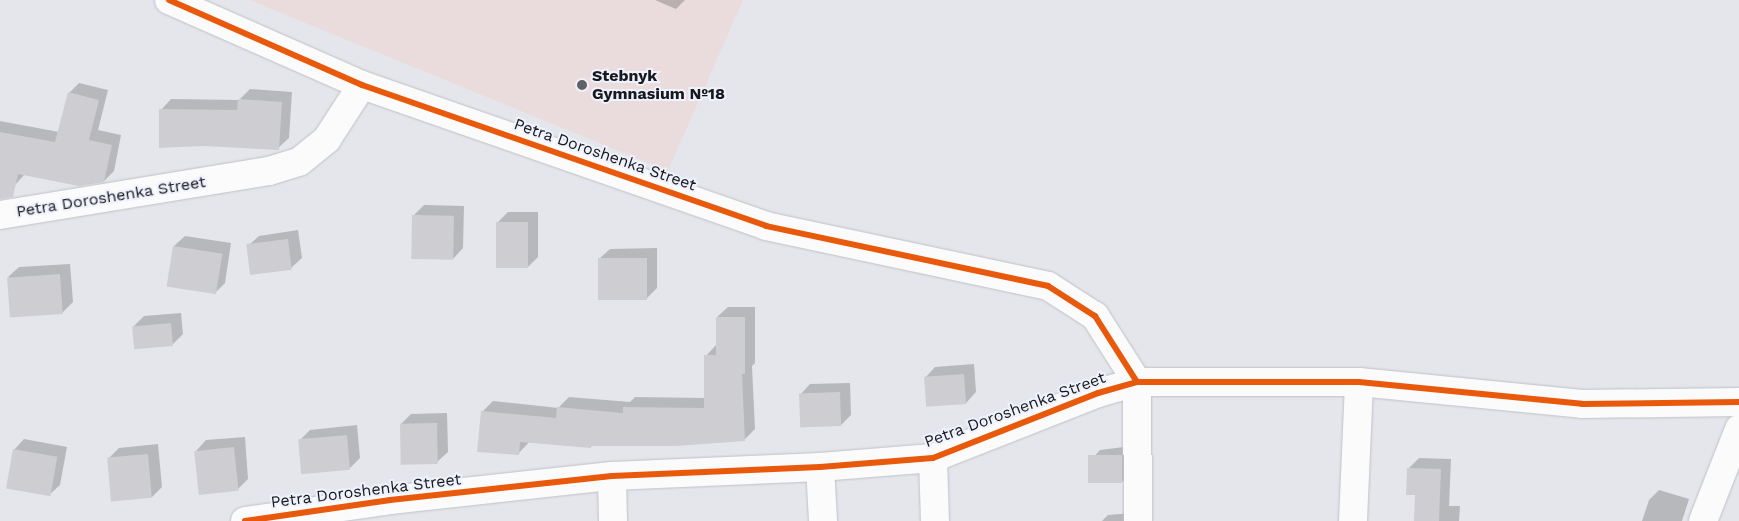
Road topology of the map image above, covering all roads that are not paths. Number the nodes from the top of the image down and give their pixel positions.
1 (169, 0) edge
2 (362, 85) junction
3 (0, 215) edge
4 (1136, 382) junction
5 (1359, 382) junction
6 (1739, 402) edge
7 (1739, 430) edge
8 (932, 458) junction
9 (820, 467) junction
10 (612, 476) junction
11 (391, 510) edge
12 (245, 521) edge
13 (612, 521) edge
14 (823, 521) edge
15 (935, 521) edge
16 (1138, 521) edge
17 (1354, 521) edge
18 (1702, 521) edge

1 - 2 street, Petra Doroshenka Street
2 - 3 street, Petra Doroshenka Street
2 - 4 street, Petra Doroshenka Street
4 - 5 street, Petra Doroshenka Street
4 - 8 street, Petra Doroshenka Street
4 - 16 street
5 - 6 street, Petra Doroshenka Street
5 - 17 street
7 - 18 street
8 - 9 street, Petra Doroshenka Street
8 - 15 street
9 - 10 street, Petra Doroshenka Street
9 - 14 street
10 - 11 street, Petra Doroshenka Street
10 - 13 street
11 - 12 street, Petra Doroshenka Street

